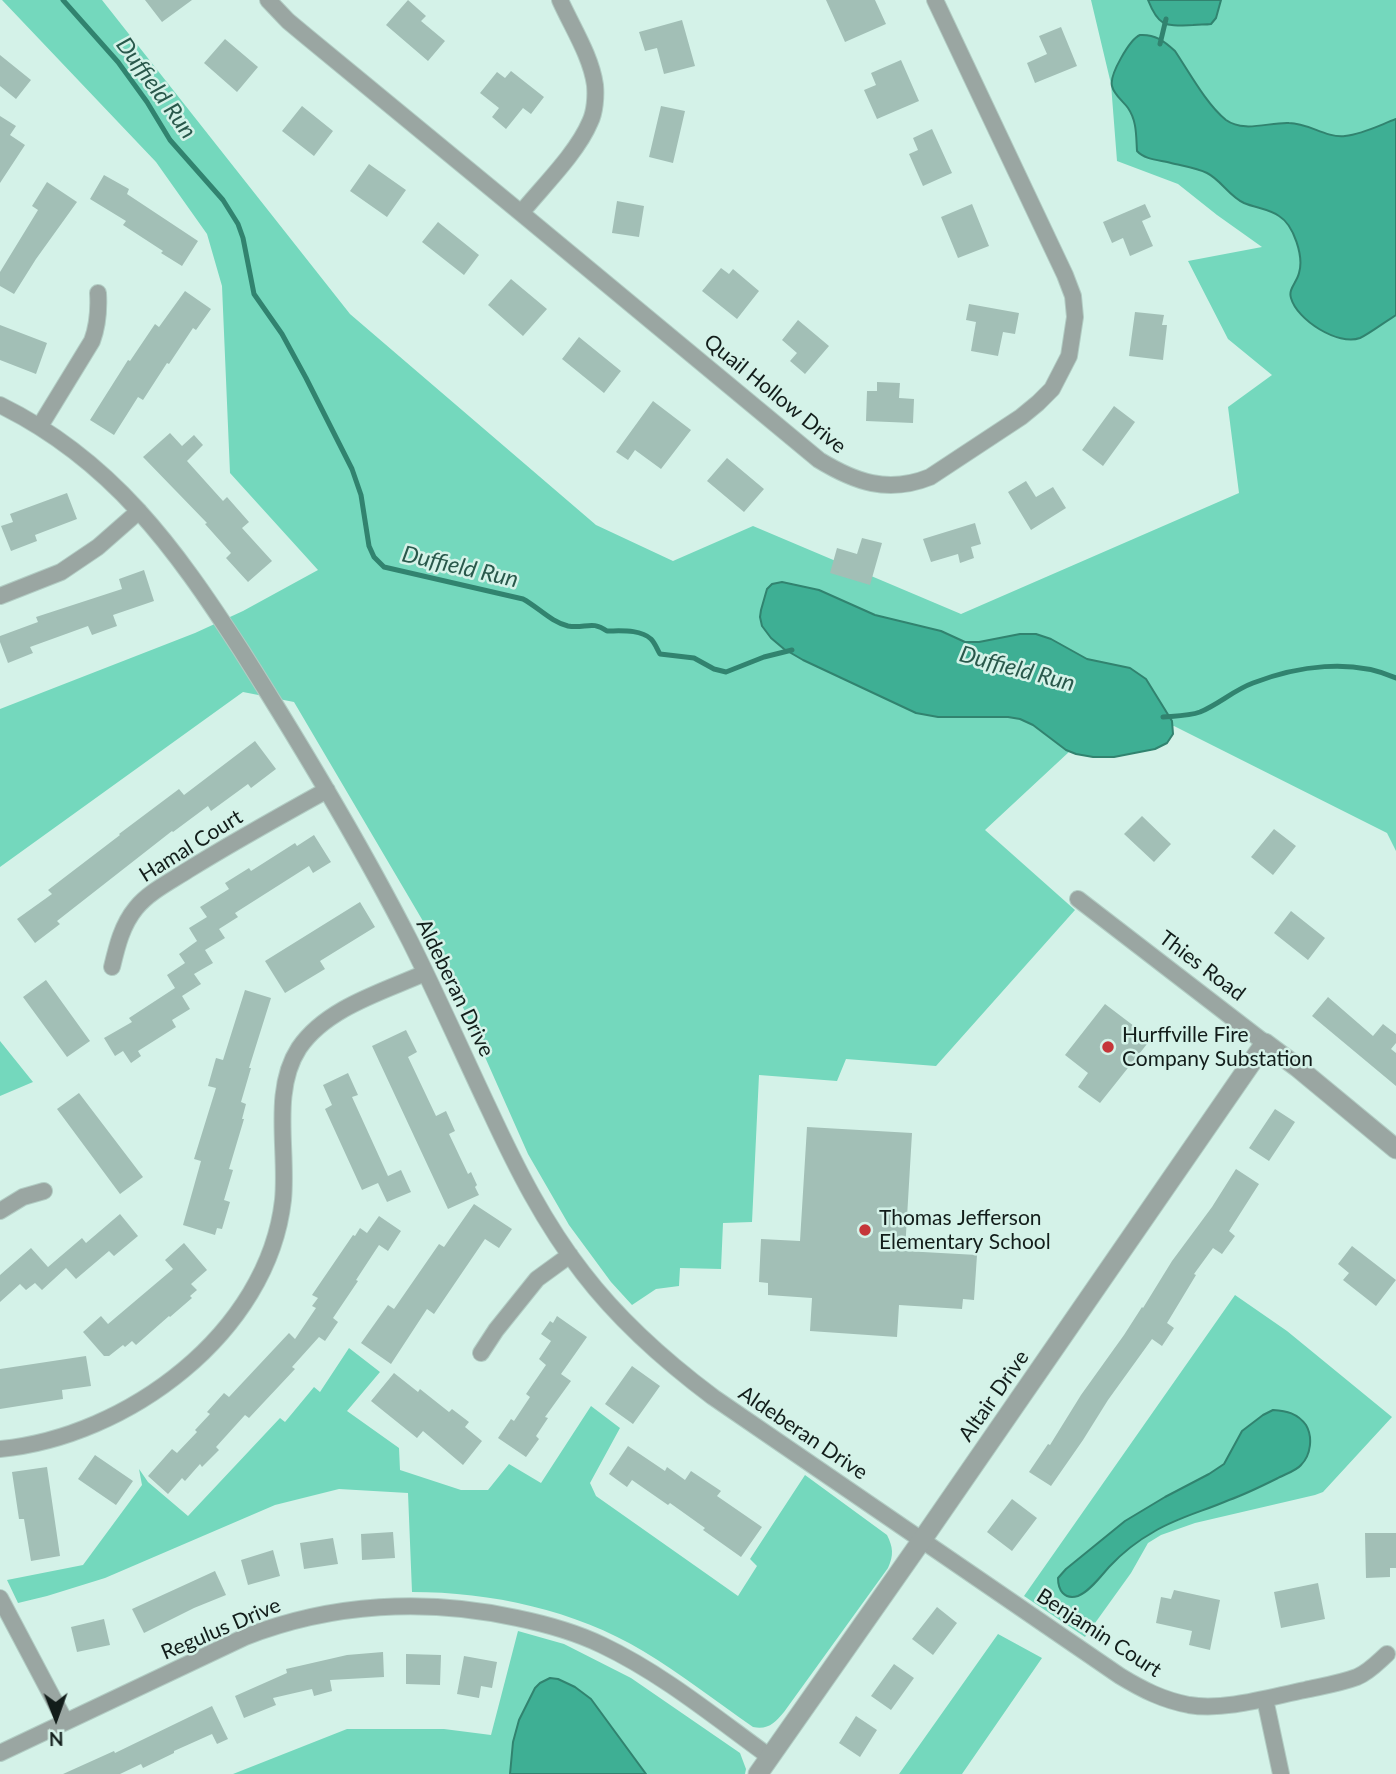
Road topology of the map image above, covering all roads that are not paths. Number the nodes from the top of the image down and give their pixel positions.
1 (268, 0) edge
2 (560, 0) edge
3 (935, 0) edge
4 (522, 212) junction
5 (98, 293) dead end
6 (0, 405) edge
7 (40, 426) junction
8 (139, 510) junction
9 (0, 596) edge
10 (327, 790) junction
11 (1078, 899) dead end
12 (112, 967) dead end
13 (425, 972) junction
14 (1265, 1043) junction
15 (1396, 1149) edge
16 (44, 1191) dead end
17 (0, 1211) edge
18 (570, 1255) junction
19 (481, 1353) dead end
20 (0, 1449) edge
21 (922, 1540) junction
22 (0, 1598) edge
23 (1387, 1654) dead end
24 (1265, 1699) junction
25 (65, 1721) junction
26 (0, 1753) edge
27 (770, 1757) junction
28 (758, 1774) edge
29 (1281, 1774) edge

1 - 4 street, Quail Hollow Drive
2 - 4 street
3 - 4 street, Quail Hollow Drive
5 - 7 street
6 - 7 street, Aldeberan Drive
7 - 8 street, Aldeberan Drive
8 - 9 street
8 - 10 street, Aldeberan Drive
10 - 12 street, Hamal Court
10 - 13 street, Aldeberan Drive
11 - 14 street, Thies Road
13 - 18 street, Aldeberan Drive
13 - 20 street
14 - 15 street, Thies Road
14 - 21 street, Altair Drive
16 - 17 street
18 - 19 street
18 - 21 street, Aldeberan Drive
21 - 24 street, Benjamin Court
21 - 27 street, Altair Drive
22 - 25 street
23 - 24 street, Benjamin Court
24 - 29 street
25 - 26 street, Regulus Drive
25 - 27 street, Regulus Drive
27 - 28 street, Altair Drive

